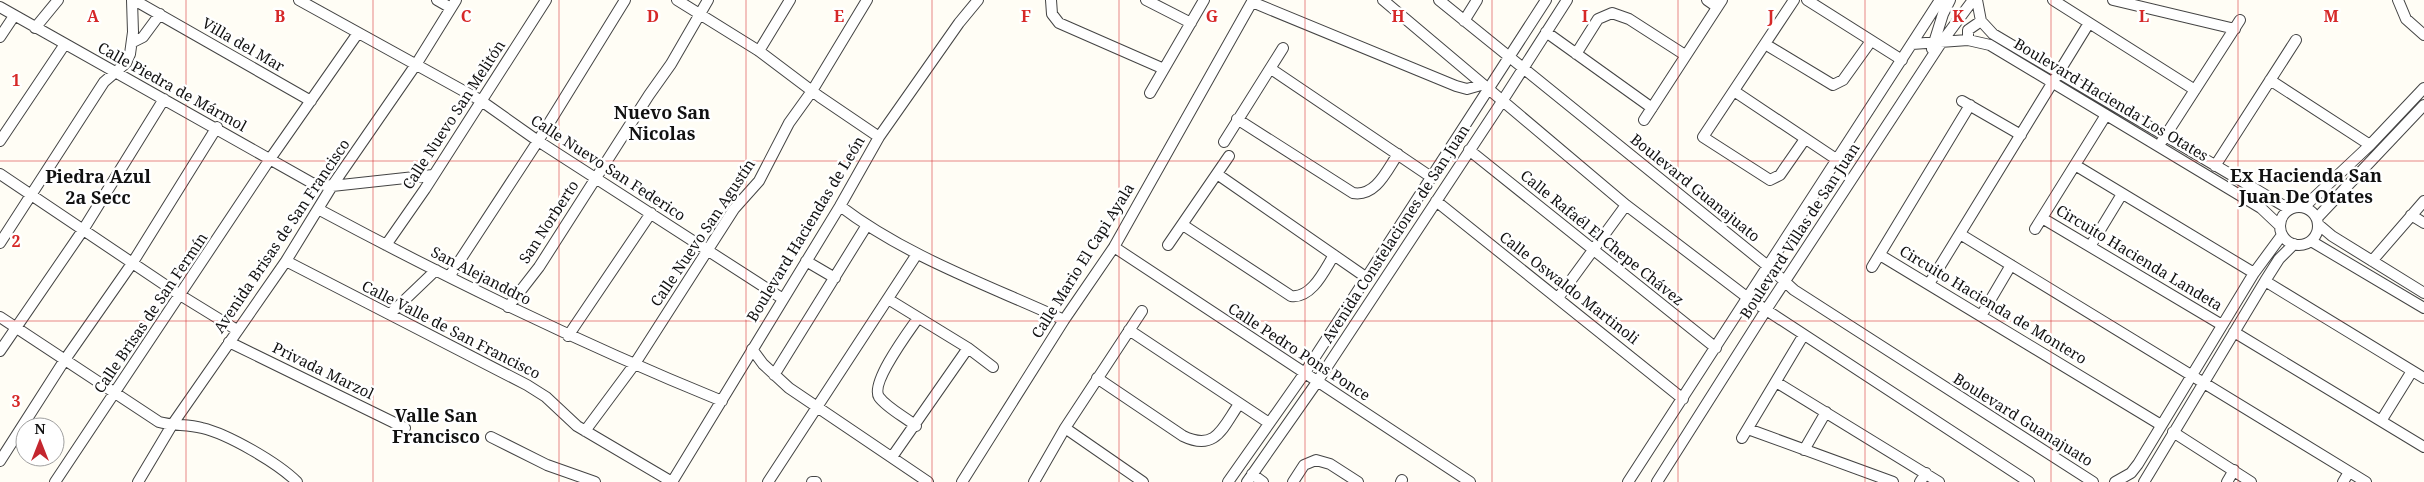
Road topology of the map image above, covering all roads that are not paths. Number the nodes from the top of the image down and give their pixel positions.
1 (58, 0) edge
2 (133, 0) edge
3 (299, 0) edge
4 (437, 0) edge
5 (546, 0) edge
6 (625, 0) edge
7 (677, 0) edge
8 (708, 0) edge
9 (790, 0) edge
10 (868, 0) edge
11 (978, 0) edge
12 (1051, 0) edge
13 (1146, 0) edge
14 (1204, 0) edge
15 (1383, 0) edge
16 (1439, 0) edge
17 (1477, 0) edge
18 (1546, 0) edge
19 (1567, 0) edge
20 (1707, 0) edge
21 (1794, 0) edge
22 (1807, 0) edge
23 (1940, 0) edge
24 (1950, 0) edge
25 (1973, 0) edge
26 (1977, 0) edge
27 (2052, 0) edge
28 (2113, 0) edge
29 (2398, 0) edge
30 (1253, 1) edge
31 (454, 4) edge
32 (1719, 4) edge
33 (0, 7) edge
34 (160, 14) junction
35 (699, 15) junction
36 (14, 16) junction
37 (1464, 21) junction
38 (1981, 21) junction
39 (1191, 23) junction
40 (2089, 23) junction
41 (36, 28) junction
42 (1546, 32) junction
43 (358, 33) junction
44 (2424, 35) edge
45 (0, 37) edge
46 (1968, 40) junction
47 (2296, 40) dead end
48 (1871, 41) junction
49 (133, 42) junction
50 (65, 44) junction
51 (1766, 44) junction
52 (1912, 44) junction
53 (1937, 44) junction
54 (1283, 48) dead end
55 (759, 51) junction
56 (1576, 54) junction
57 (1685, 55) junction
58 (1510, 57) junction
59 (1902, 60) junction
60 (416, 63) junction
61 (1164, 69) junction
62 (1271, 69) junction
63 (1522, 69) junction
64 (114, 72) junction
65 (2059, 73) junction
66 (2270, 80) junction
67 (2053, 83) junction
68 (1485, 88) junction
69 (2424, 88) edge
70 (2195, 90) junction
71 (812, 91) junction
72 (1734, 91) junction
73 (1150, 93) dead end
74 (164, 99) junction
75 (480, 100) junction
76 (1503, 100) junction
77 (311, 101) junction
78 (2424, 105) edge
79 (1652, 108) junction
80 (2106, 115) junction
81 (1237, 119) junction
82 (1644, 120) dead end
83 (217, 127) junction
84 (2021, 135) junction
85 (879, 136) junction
86 (2165, 136) junction
87 (1805, 139) junction
88 (0, 141) edge
89 (538, 141) junction
90 (1224, 142) dead end
91 (2370, 145) junction
92 (2159, 146) junction
93 (1469, 150) junction
94 (1398, 154) junction
95 (1229, 156) dead end
96 (270, 159) junction
97 (1836, 159) junction
98 (2075, 165) junction
99 (2214, 166) junction
100 (0, 174) edge
101 (1217, 174) junction
102 (433, 175) junction
103 (596, 177) junction
104 (1431, 177) junction
105 (332, 186) junction
106 (2122, 194) junction
107 (32, 195) junction
108 (2424, 201) edge
109 (1436, 202) junction
110 (1626, 204) junction
111 (840, 206) junction
112 (2304, 207) junction
113 (318, 209) junction
114 (2289, 209) junction
115 (651, 213) junction
116 (2410, 215) junction
117 (2042, 218) junction
118 (2318, 221) junction
119 (2424, 223) edge
120 (1183, 224) junction
121 (867, 226) junction
122 (2035, 229) dead end
123 (83, 230) junction
124 (2281, 230) junction
125 (1960, 234) junction
126 (2311, 241) junction
127 (0, 243) edge
128 (2294, 244) junction
129 (386, 245) junction
130 (1168, 245) dead end
131 (2091, 246) junction
132 (1114, 247) junction
133 (1592, 250) junction
134 (706, 251) junction
135 (917, 254) junction
136 (1334, 255) junction
137 (1880, 255) junction
138 (286, 261) junction
139 (806, 261) junction
140 (2372, 261) junction
141 (133, 262) junction
142 (2011, 265) junction
143 (1769, 267) junction
144 (1872, 267) dead end
145 (436, 270) junction
146 (2254, 273) junction
147 (449, 277) junction
148 (835, 278) junction
149 (1367, 278) junction
150 (2265, 281) junction
151 (1785, 282) junction
152 (1929, 284) junction
153 (2424, 293) edge
154 (180, 295) junction
155 (1558, 298) junction
156 (1748, 298) junction
157 (783, 299) junction
158 (888, 299) junction
159 (508, 307) junction
160 (2424, 308) edge
161 (1766, 310) junction
162 (1142, 311) dead end
163 (390, 314) junction
164 (0, 316) edge
165 (1981, 316) junction
166 (918, 318) junction
167 (1064, 320) junction
168 (2222, 325) junction
169 (16, 327) junction
170 (237, 330) junction
171 (1129, 330) junction
172 (2234, 332) junction
173 (568, 336) junction
174 (1804, 336) junction
175 (229, 342) junction
176 (968, 348) junction
177 (1716, 348) junction
178 (752, 349) junction
179 (0, 351) edge
180 (64, 361) junction
181 (634, 365) junction
182 (993, 367) dead end
183 (2412, 371) junction
184 (1304, 374) junction
185 (774, 375) junction
186 (2191, 376) junction
187 (1098, 378) junction
188 (2424, 378) edge
189 (1317, 382) junction
190 (1776, 382) junction
191 (2202, 382) junction
192 (115, 393) junction
193 (1683, 399) junction
194 (722, 401) junction
195 (1239, 404) junction
196 (816, 407) junction
197 (1826, 412) junction
198 (2381, 421) junction
199 (1269, 423) junction
200 (172, 425) junction
201 (2161, 425) junction
202 (916, 426) junction
203 (405, 428) dead end
204 (1065, 428) junction
205 (585, 431) junction
206 (2172, 432) junction
207 (491, 436) dead end
208 (2424, 448) edge
209 (1804, 450) junction
210 (892, 457) junction
211 (0, 461) edge
212 (2234, 470) junction
213 (2349, 472) junction
214 (1250, 478) edge
215 (1923, 478) edge
216 (140, 479) edge
217 (1036, 481) edge
218 (55, 482) edge
219 (152, 482) edge
220 (297, 482) edge
221 (596, 482) edge
222 (672, 482) edge
223 (768, 482) edge
224 (812, 482) edge
225 (816, 482) edge
226 (928, 482) edge
227 (962, 482) edge
228 (1143, 482) edge
229 (1228, 482) edge
230 (1263, 482) edge
231 (1293, 482) edge
232 (1358, 482) edge
233 (1470, 482) edge
234 (1628, 482) edge
235 (1656, 482) edge
236 (1893, 482) edge
237 (1940, 482) edge
238 (2029, 482) edge
239 (2093, 482) edge
240 (2115, 482) edge
241 (2144, 482) edge
242 (2227, 482) edge
243 (2250, 482) edge
244 (2343, 482) edge
245 (2366, 482) edge

1 - 41 street
2 - 34 street, Villa del Mar
2 - 49 street
3 - 43 street, Calle Nuevo San Federico
4 - 31 street
5 - 75 street, Calle Nuevo San Melitón
6 - 89 street
7 - 35 street
8 - 35 street, San Norberto
9 - 55 street
10 - 71 street, Calle Nuevo San Agustín
11 - 85 street, Boulevard Haciendas de León
12 - 61 street
13 - 39 street
14 - 39 street
15 - 68 street
16 - 37 street, Boulevard Guanajuato
17 - 37 street
18 - 58 street, Avenida Constelaciones de San Juan
19 - 42 street, Avenida Constelaciones de San Juan
20 - 32 street
21 - 51 street
22 - 48 street
23 - 52 street, Boulevard Villas de San Juan
24 - 53 street
25 - 53 street
26 - 38 street
27 - 40 street
28 - 70 street
29 - 44 street
30 - 68 street
30 - 132 street, Calle Mario El Capi Ayala
31 - 60 street, Avenida Brisas de San Francisco
32 - 57 street
33 - 36 street, Calle Piedra de Mármol
34 - 49 street
34 - 77 street, Villa del Mar
35 - 55 street
35 - 103 street, San Norberto
36 - 41 street, Calle Piedra de Mármol
36 - 45 street
37 - 58 street, Boulevard Guanajuato
38 - 46 street
38 - 65 street, Boulevard Hacienda Los Otates
39 - 61 street
40 - 65 street
40 - 70 street
41 - 50 street, Calle Piedra de Mármol
42 - 56 street
42 - 63 street, Avenida Constelaciones de San Juan
43 - 60 street, Calle Nuevo San Federico
43 - 77 street
46 - 53 street, Boulevard Hacienda Los Otates
46 - 67 street, Boulevard Hacienda Los Otates
47 - 66 street
48 - 51 street
48 - 59 street
49 - 64 street
50 - 64 street, Calle Piedra de Mármol
50 - 88 street
51 - 72 street
52 - 53 street, Boulevard Hacienda Los Otates
52 - 59 street, Boulevard Villas de San Juan
53 - 151 street, Boulevard Villas de San Juan
54 - 62 street
55 - 71 street
56 - 57 street
56 - 79 street
57 - 79 street
58 - 63 street, Boulevard Guanajuato
58 - 68 street, Avenida Constelaciones de San Juan
59 - 97 street, Boulevard Villas de San Juan
60 - 75 street, Calle Nuevo San Federico
60 - 105 street, Avenida Brisas de San Francisco
61 - 73 street
62 - 81 street
62 - 94 street
63 - 76 street, Avenida Constelaciones de San Juan
63 - 143 street, Boulevard Guanajuato
64 - 74 street, Calle Piedra de Mármol
64 - 107 street
65 - 67 street
65 - 86 street, Boulevard Hacienda Los Otates
66 - 91 street
66 - 99 street
67 - 80 street, Boulevard Hacienda Los Otates
67 - 84 street
68 - 76 street
68 - 104 street, Avenida Constelaciones de San Juan
69 - 91 street
70 - 86 street
71 - 85 street
71 - 134 street, Calle Nuevo San Agustín
72 - 87 street
72 - 87 street
74 - 83 street, Calle Piedra de Mármol
74 - 123 street
75 - 89 street, Calle Nuevo San Federico
75 - 102 street, Calle Nuevo San Melitón
76 - 93 street, Avenida Constelaciones de San Juan
76 - 110 street
77 - 96 street
78 - 118 street
79 - 82 street
80 - 92 street, Boulevard Hacienda Los Otates
80 - 98 street, Circuito Hacienda Landeta
81 - 90 street
81 - 94 street
83 - 96 street, Calle Piedra de Mármol
83 - 141 street
84 - 125 street
84 - 137 street, Circuito Hacienda de Montero
85 - 111 street, Boulevard Haciendas de León
86 - 92 street
86 - 99 street, Boulevard Hacienda Los Otates
87 - 97 street
89 - 103 street, Calle Nuevo San Federico
89 - 147 street
91 - 112 street
92 - 124 street, Boulevard Hacienda Los Otates
93 - 109 street, Avenida Constelaciones de San Juan
93 - 133 street, Calle Rafaél El Chepe Chávez
94 - 104 street
95 - 101 street
96 - 105 street, Calle Piedra de Mármol
96 - 154 street, Calle Brisas de San Fermín
97 - 143 street, Boulevard Villas de San Juan
98 - 106 street
98 - 117 street, Circuito Hacienda Landeta
99 - 114 street, Boulevard Hacienda Los Otates
100 - 107 street
101 - 120 street
101 - 136 street
102 - 105 street, Calle Piedra de Mármol
102 - 129 street, Calle Nuevo San Melitón
103 - 115 street, Calle Nuevo San Federico
103 - 159 street, San Norberto
104 - 149 street, Avenida Constelaciones de San Juan
105 - 113 street, Avenida Brisas de San Francisco
106 - 131 street
106 - 146 street
107 - 123 street
107 - 127 street
108 - 116 street
109 - 155 street, Calle Oswaldo Martinoli
109 - 189 street, Avenida Constelaciones de San Juan
110 - 133 street
110 - 156 street
111 - 121 street
111 - 139 street, Boulevard Haciendas de León
112 - 114 street
112 - 118 street
113 - 129 street, San Alejanddro
113 - 138 street, Avenida Brisas de San Francisco
114 - 124 street
115 - 134 street, Calle Nuevo San Federico
115 - 173 street
116 - 119 street
116 - 140 street
117 - 122 street
117 - 131 street, Circuito Hacienda Landeta
118 - 126 street
118 - 140 street
120 - 130 street
120 - 136 street
121 - 135 street
121 - 148 street
123 - 141 street
123 - 169 street
124 - 128 street
124 - 146 street
125 - 142 street
125 - 152 street
126 - 128 street
126 - 160 street
128 - 150 street
129 - 145 street, San Alejanddro
131 - 168 street, Circuito Hacienda Landeta
132 - 167 street, Calle Mario El Capi Ayala
132 - 184 street, Calle Pedro Pons Ponce
133 - 155 street
133 - 177 street, Calle Rafaél El Chepe Chávez
134 - 157 street, Calle Nuevo San Federico
134 - 181 street, Calle Nuevo San Agustín
135 - 158 street
135 - 167 street
136 - 149 street
137 - 144 street
137 - 152 street, Circuito Hacienda de Montero
138 - 163 street, Calle Valle de San Francisco
138 - 170 street, Avenida Brisas de San Francisco
139 - 148 street
139 - 157 street, Boulevard Haciendas de León
140 - 153 street
141 - 154 street
141 - 180 street
142 - 165 street
142 - 186 street
143 - 151 street, Boulevard Guanajuato
143 - 156 street, Boulevard Villas de San Juan
145 - 147 street, San Alejanddro
145 - 163 street
146 - 168 street
147 - 159 street, San Alejanddro
148 - 185 street
149 - 184 street, Avenida Constelaciones de San Juan
150 - 172 street
150 - 183 street
151 - 161 street, Boulevard Villas de San Juan
151 - 239 street, Boulevard Guanajuato
152 - 165 street, Circuito Hacienda de Montero
154 - 170 street
154 - 192 street, Calle Brisas de San Fermín
155 - 193 street, Calle Oswaldo Martinoli
156 - 161 street
156 - 177 street, Boulevard Villas de San Juan
157 - 178 street, Boulevard Haciendas de León
158 - 166 street
158 - 196 street
159 - 173 street, San Alejanddro
161 - 174 street
161 - 235 street, Boulevard Villas de San Juan
162 - 171 street
163 - 205 street, Calle Valle de San Francisco
164 - 169 street
165 - 201 street, Circuito Hacienda de Montero
166 - 176 street
166 - 202 street
167 - 227 street, Calle Mario El Capi Ayala
168 - 186 street
169 - 179 street
169 - 180 street
170 - 175 street, Avenida Brisas de San Francisco
171 - 187 street
171 - 195 street
172 - 191 street
172 - 198 street
173 - 181 street, San Alejanddro
174 - 190 street
174 - 238 street
175 - 200 street, Avenida Brisas de San Francisco
175 - 203 street, Privada Marzol
176 - 182 street
176 - 202 street
177 - 193 street, Boulevard Villas de San Juan
178 - 185 street
178 - 194 street, Boulevard Haciendas de León
180 - 192 street
180 - 211 street
181 - 194 street, San Alejanddro
181 - 205 street
183 - 188 street
183 - 198 street
184 - 189 street, Calle Pedro Pons Ponce
184 - 199 street, Avenida Constelaciones de San Juan
185 - 196 street
186 - 191 street
186 - 201 street
187 - 195 street
187 - 204 street
189 - 214 street, Avenida Constelaciones de San Juan
189 - 233 street, Calle Pedro Pons Ponce
190 - 197 street
190 - 209 street
191 - 206 street
191 - 213 street
192 - 200 street
192 - 218 street, Calle Brisas de San Fermín
193 - 234 street, Boulevard Villas de San Juan
194 - 222 street, Boulevard Haciendas de León
195 - 199 street
196 - 210 street
196 - 223 street
197 - 209 street
197 - 215 street
198 - 208 street
199 - 229 street, Avenida Constelaciones de San Juan
200 - 216 street, Avenida Brisas de San Francisco
200 - 220 street
201 - 240 street
202 - 210 street
204 - 217 street
204 - 228 street
205 - 222 street, Calle Valle de San Francisco
206 - 212 street
206 - 241 street
207 - 221 street
209 - 236 street
210 - 226 street
212 - 242 street
212 - 243 street
213 - 244 street
213 - 245 street
214 - 230 street
215 - 237 street
216 - 219 street
224 - 225 street
231 - 232 street

